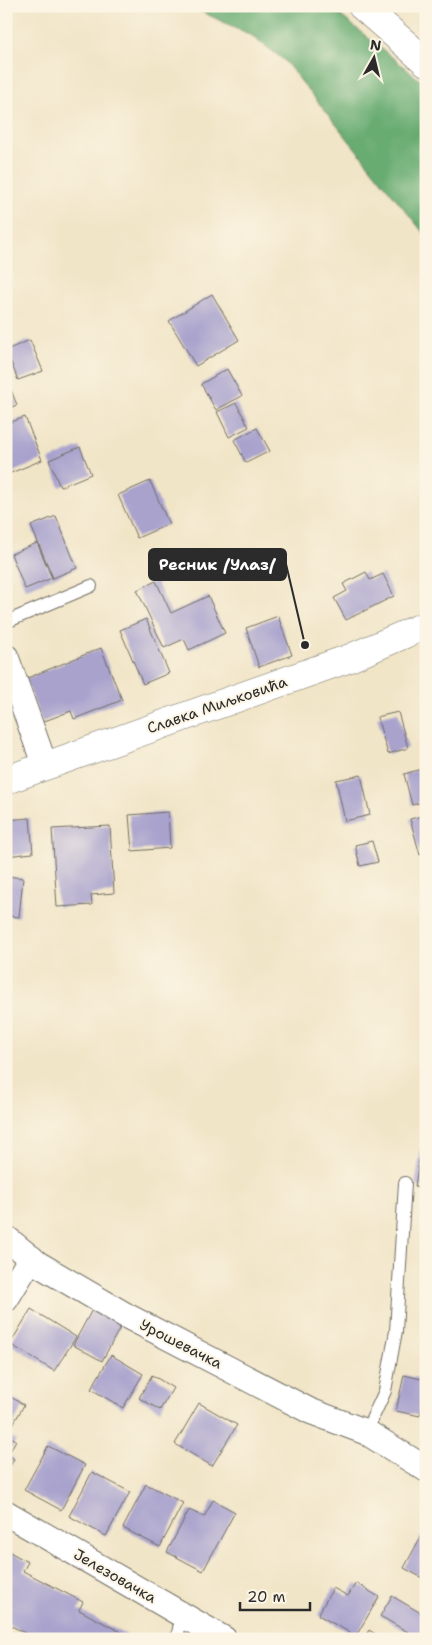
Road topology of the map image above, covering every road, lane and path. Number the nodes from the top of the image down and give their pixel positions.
1 (362, 6) edge
2 (426, 62) edge
3 (91, 586) dead end
4 (6, 622) edge
5 (426, 625) edge
6 (6, 657) edge
7 (46, 766) junction
8 (6, 780) edge
9 (405, 1183) dead end
10 (6, 1238) edge
11 (31, 1258) junction
12 (6, 1299) edge
13 (366, 1432) junction
14 (426, 1469) edge
15 (6, 1513) edge
16 (181, 1628) edge
17 (224, 1639) edge

1 - 2 street
3 - 4 lane
5 - 7 street, Славка Миљковића
6 - 7 street
7 - 8 street, Славка Миљковића
9 - 13 lane
10 - 11 street, Урошевачка
11 - 12 street
11 - 13 street, Урошевачка
13 - 14 street, Урошевачка
15 - 16 street, Јелезовачка
16 - 17 street, Јелезовачка

